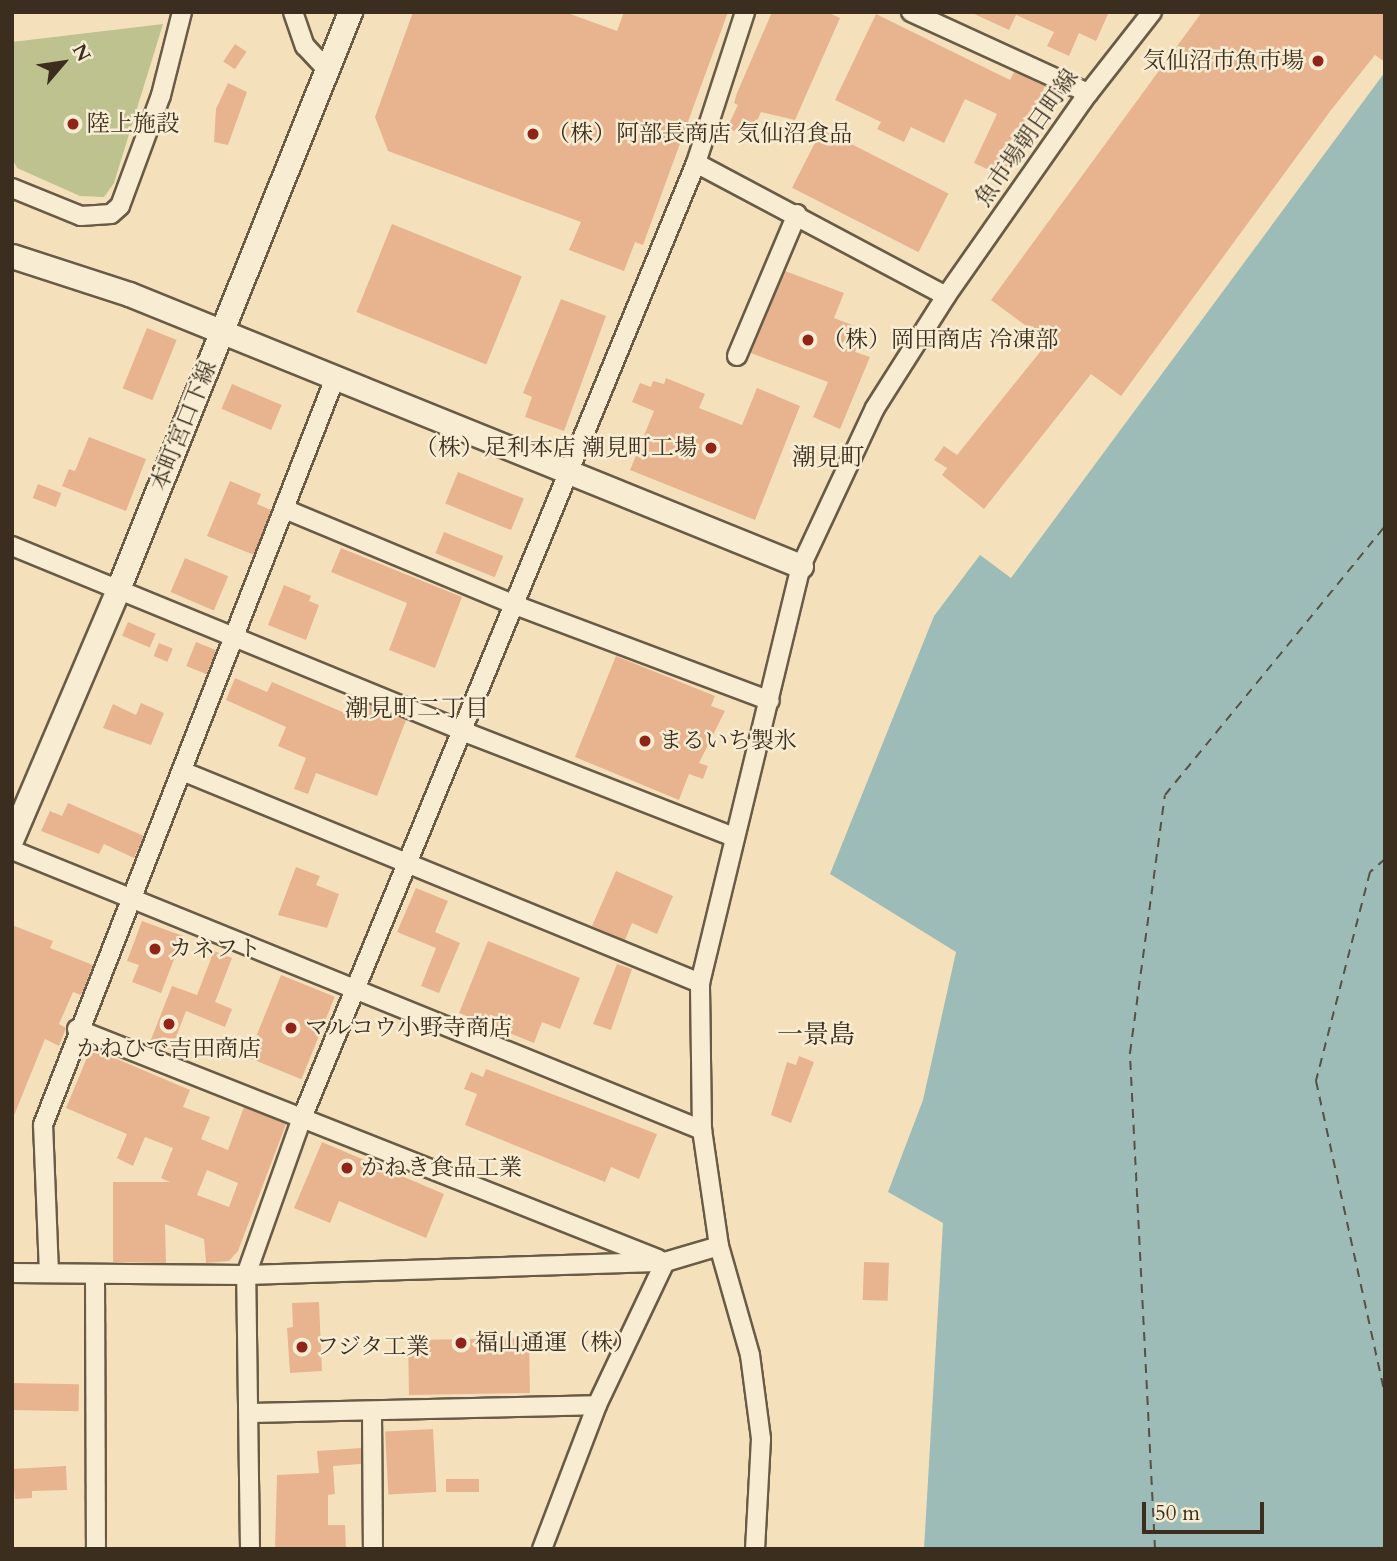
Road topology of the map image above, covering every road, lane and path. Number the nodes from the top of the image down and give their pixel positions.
1 (182, 12) edge
2 (293, 12) edge
3 (350, 12) edge
4 (745, 12) edge
5 (911, 12) edge
6 (1152, 12) edge
7 (327, 70) junction
8 (1088, 93) junction
9 (696, 163) junction
10 (12, 188) edge
11 (797, 214) junction
12 (12, 256) edge
13 (946, 296) junction
14 (221, 333) junction
15 (737, 356) dead end
16 (335, 379) junction
17 (566, 471) junction
18 (287, 510) junction
19 (12, 546) edge
20 (801, 566) junction
21 (118, 589) junction
22 (515, 605) junction
23 (236, 638) junction
24 (771, 701) junction
25 (462, 732) junction
26 (182, 771) junction
27 (734, 837) junction
28 (12, 838) edge
29 (12, 849) edge
30 (408, 865) junction
31 (130, 897) junction
32 (700, 983) junction
33 (357, 989) junction
34 (77, 1029) junction
35 (302, 1118) junction
36 (702, 1130) junction
37 (719, 1246) junction
38 (665, 1262) junction
39 (12, 1273) edge
40 (49, 1273) junction
41 (246, 1275) junction
42 (95, 1277) junction
43 (597, 1405) junction
44 (249, 1413) junction
45 (372, 1413) junction
46 (96, 1549) edge
47 (250, 1549) edge
48 (373, 1549) edge
49 (542, 1549) edge
50 (755, 1549) edge

1 - 10 street
2 - 7 street
3 - 7 street, 本町宮口下線
4 - 9 street
5 - 8 street
6 - 8 street, 魚市場朝日町線
7 - 14 street, 本町宮口下線
8 - 13 street, 魚市場朝日町線
9 - 11 street
9 - 17 street
11 - 13 street
11 - 15 street
12 - 14 street
13 - 20 street, 魚市場朝日町線
14 - 16 street
14 - 21 street, 本町宮口下線
16 - 17 street
16 - 18 street
17 - 20 street
17 - 22 street
18 - 22 street
18 - 23 street
19 - 21 street
20 - 24 street, 魚市場朝日町線
21 - 23 street
21 - 28 street, 本町宮口下線
22 - 24 street
22 - 25 street
23 - 25 street
23 - 26 street
24 - 27 street, 魚市場朝日町線
25 - 27 street
25 - 30 street
26 - 30 street
26 - 31 street
27 - 32 street, 魚市場朝日町線
29 - 31 street
30 - 32 street
30 - 33 street
31 - 33 street
31 - 34 street
32 - 36 street, 魚市場朝日町線
33 - 35 street
33 - 36 street
34 - 35 street
34 - 40 street
35 - 38 street
35 - 41 street
36 - 37 street, 魚市場朝日町線
37 - 38 street
37 - 50 street
38 - 41 street
38 - 43 street
39 - 40 street
40 - 42 street
41 - 42 street
41 - 44 street
42 - 46 street
43 - 45 street
43 - 49 street
44 - 45 street
44 - 47 street
45 - 48 street

